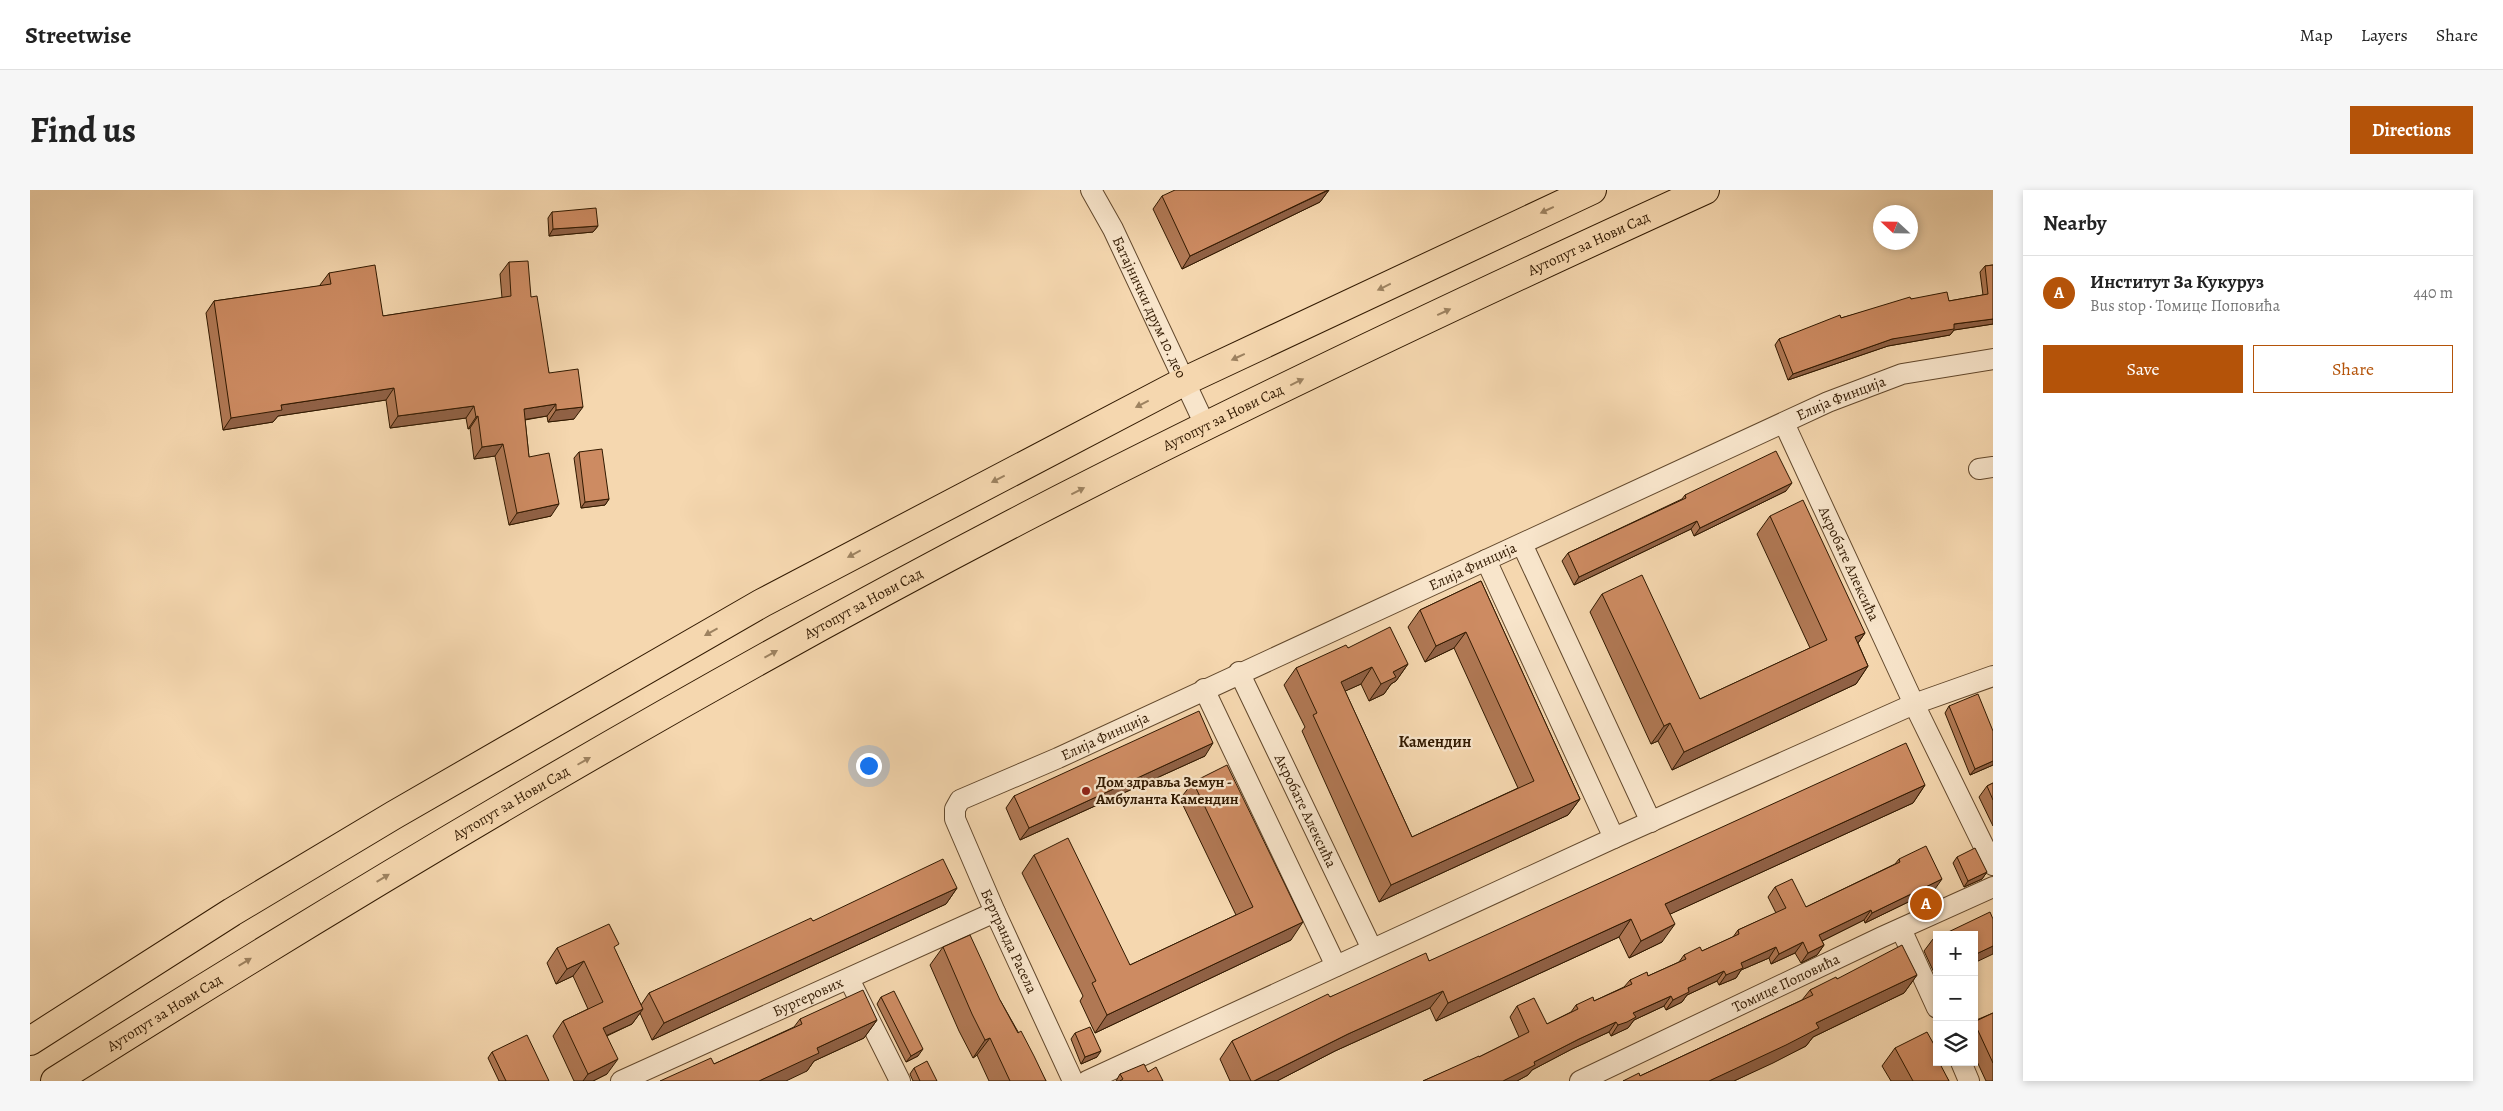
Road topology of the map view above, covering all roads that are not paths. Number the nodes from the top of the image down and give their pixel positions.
1 (1091, 190) edge
2 (1592, 190) edge
3 (1704, 190) edge
4 (1993, 359) edge
5 (1185, 381) junction
6 (1784, 423) junction
7 (1206, 426) junction
8 (1522, 544) junction
9 (1486, 560) junction
10 (1239, 672) junction
11 (1993, 676) edge
12 (1204, 689) junction
13 (1914, 704) junction
14 (960, 800) joint
15 (1651, 822) junction
16 (1614, 838) junction
17 (1993, 865) edge
18 (1993, 887) edge
19 (995, 912) junction
20 (1901, 929) junction
21 (1372, 949) junction
22 (1336, 966) junction
23 (849, 979) junction
24 (1933, 999) edge
25 (30, 1041) edge
26 (1963, 1066) edge
27 (55, 1081) edge
28 (621, 1081) edge
29 (900, 1081) edge
30 (1073, 1081) edge
31 (1087, 1081) edge
32 (1580, 1081) edge
33 (1969, 1081) edge

1 - 5 street, Батајнички друм 10. део
2 -> 5 main road
7 -> 3 main road, Аутопут за Нови Сад
4 - 6 street, Елија Финција
5 - 7 street, Батајнички друм 10. део
5 -> 25 main road
6 - 8 street, Елија Финција
6 - 13 street, Акробате Алексића
27 -> 7 main road, Аутопут за Нови Сад
8 - 9 street, Елија Финција
8 - 15 street
9 - 10 street, Елија Финција
9 - 16 street
10 - 12 street, Елија Финција
10 - 21 street, Акробате Алексића
11 - 13 street
12 - 14 street, Елија Финција
12 - 22 street
13 - 15 street
13 - 17 street, Акробате Алексића
14 - 19 street, Бертранда Расела
15 - 16 street
16 - 21 street
18 - 20 street, Томице Поповића
19 - 23 street, Бургерових
19 - 30 street, Бертранда Расела
20 - 24 street
20 - 32 street, Томице Поповића
21 - 22 street
22 - 31 street
23 - 28 street, Бургерових
23 - 29 street
26 - 33 street

